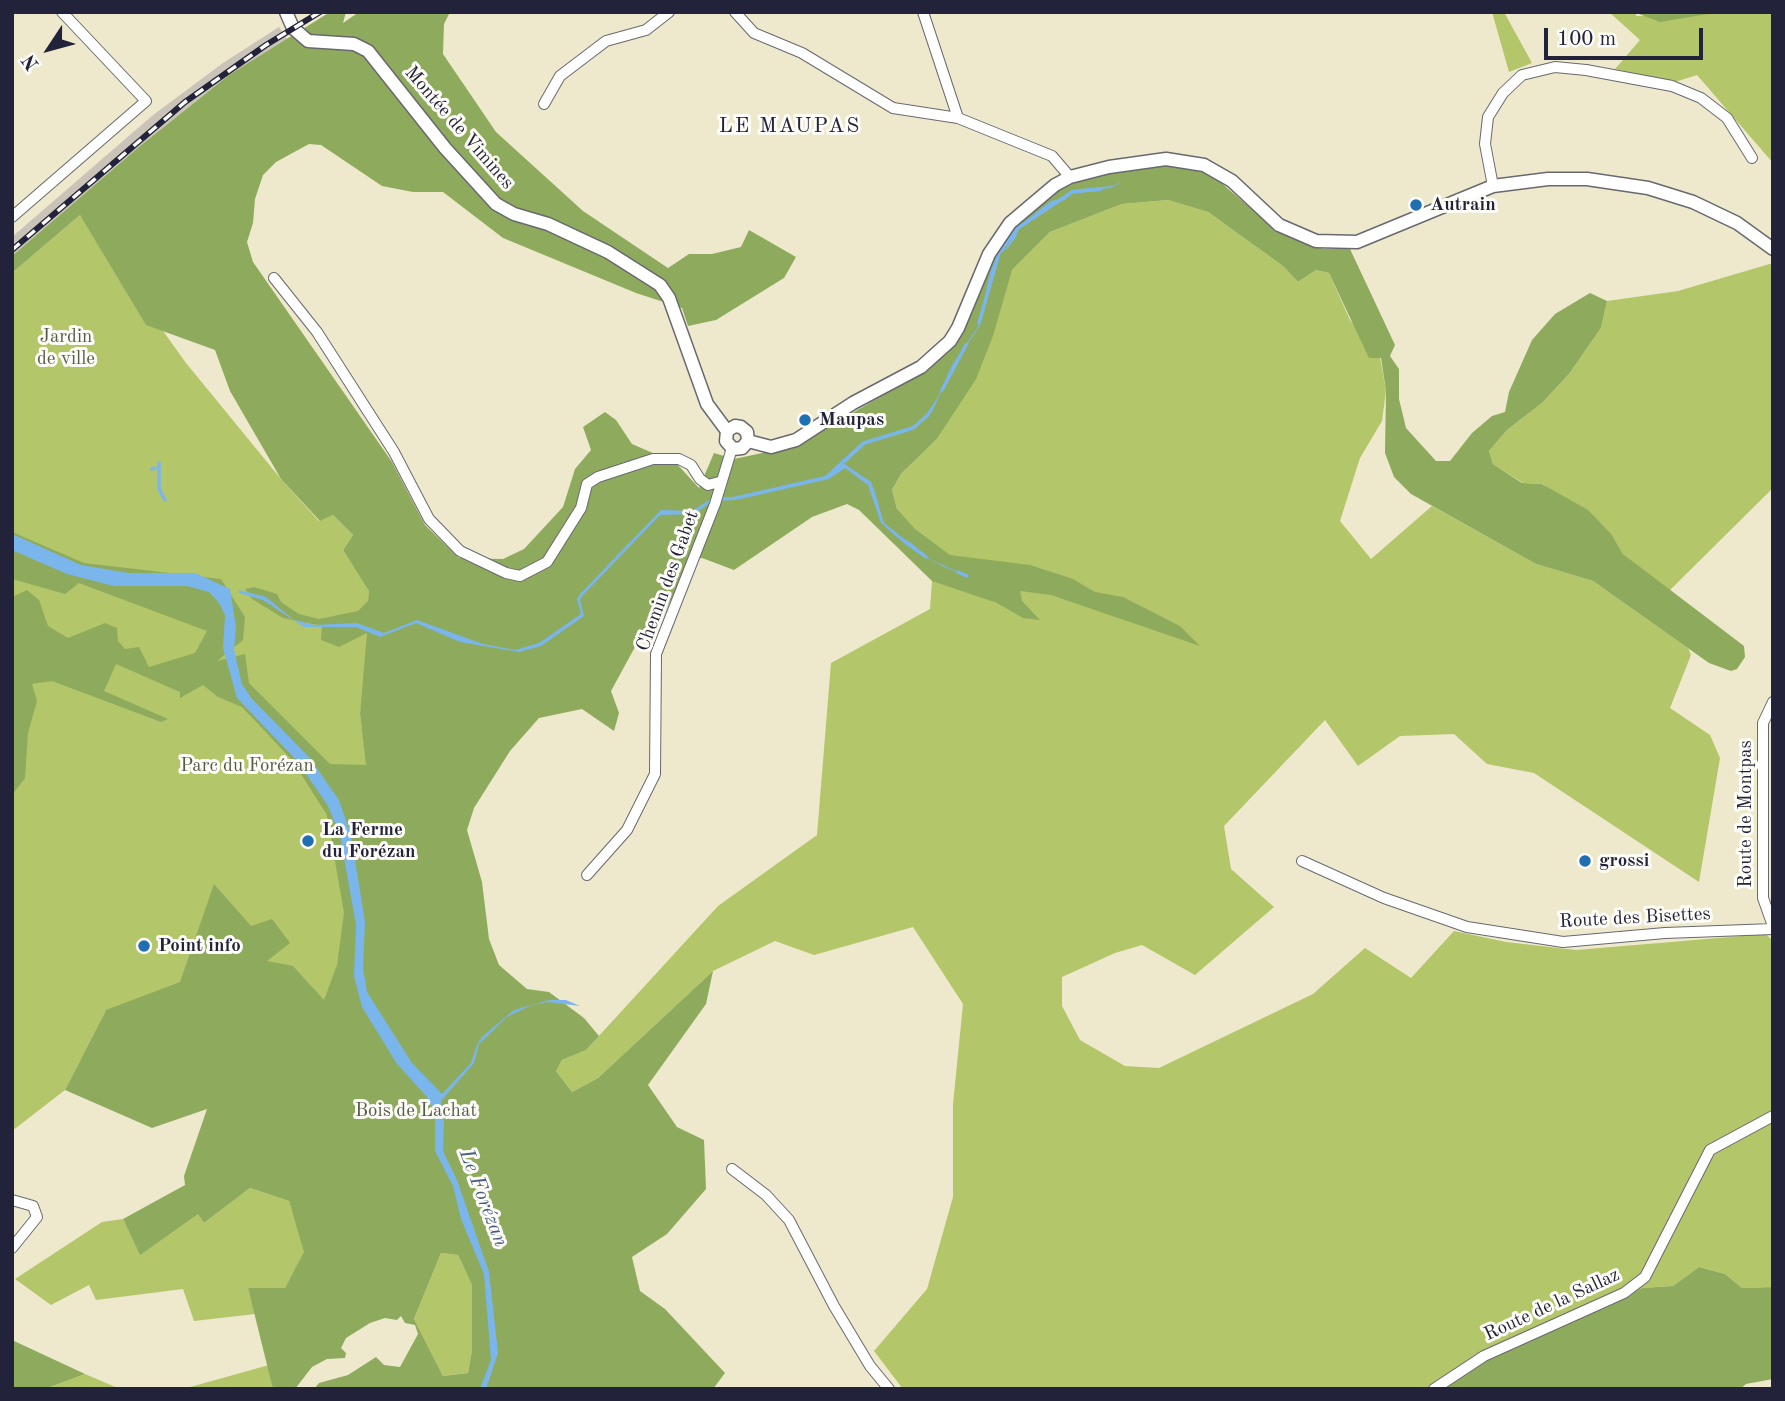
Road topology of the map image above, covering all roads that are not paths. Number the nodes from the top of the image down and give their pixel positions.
1 (62, 12) edge
2 (286, 12) edge
3 (669, 12) edge
4 (735, 12) edge
5 (923, 12) edge
6 (544, 104) dead end
7 (958, 118) junction
8 (1752, 158) dead end
9 (1070, 177) junction
10 (1493, 186) junction
11 (12, 217) edge
12 (1773, 249) edge
13 (274, 278) dead end
14 (727, 430) junction
15 (748, 441) junction
16 (732, 448) junction
17 (717, 493) junction
18 (1773, 702) edge
19 (1302, 861) dead end
20 (587, 875) dead end
21 (1773, 928) edge
22 (1773, 1116) edge
23 (732, 1169) dead end
24 (12, 1200) edge
25 (12, 1248) edge
26 (889, 1389) edge
27 (1434, 1389) edge

1 - 11 street
2 - 14 street, Montée de Vimines
3 - 6 street
4 - 7 street
5 - 7 street
7 - 9 street
8 - 10 street
9 - 10 street
9 - 15 street
10 - 12 street
13 - 17 street
14 - 15 street
14 - 16 street
15 - 16 street
16 - 17 street, Chemin des Gabet
17 - 20 street, Chemin des Gabet
18 - 21 street, Route de Montpas
19 - 21 street, Route des Bisettes
22 - 27 street, Route de la Sallaz
23 - 26 street
24 - 25 street

